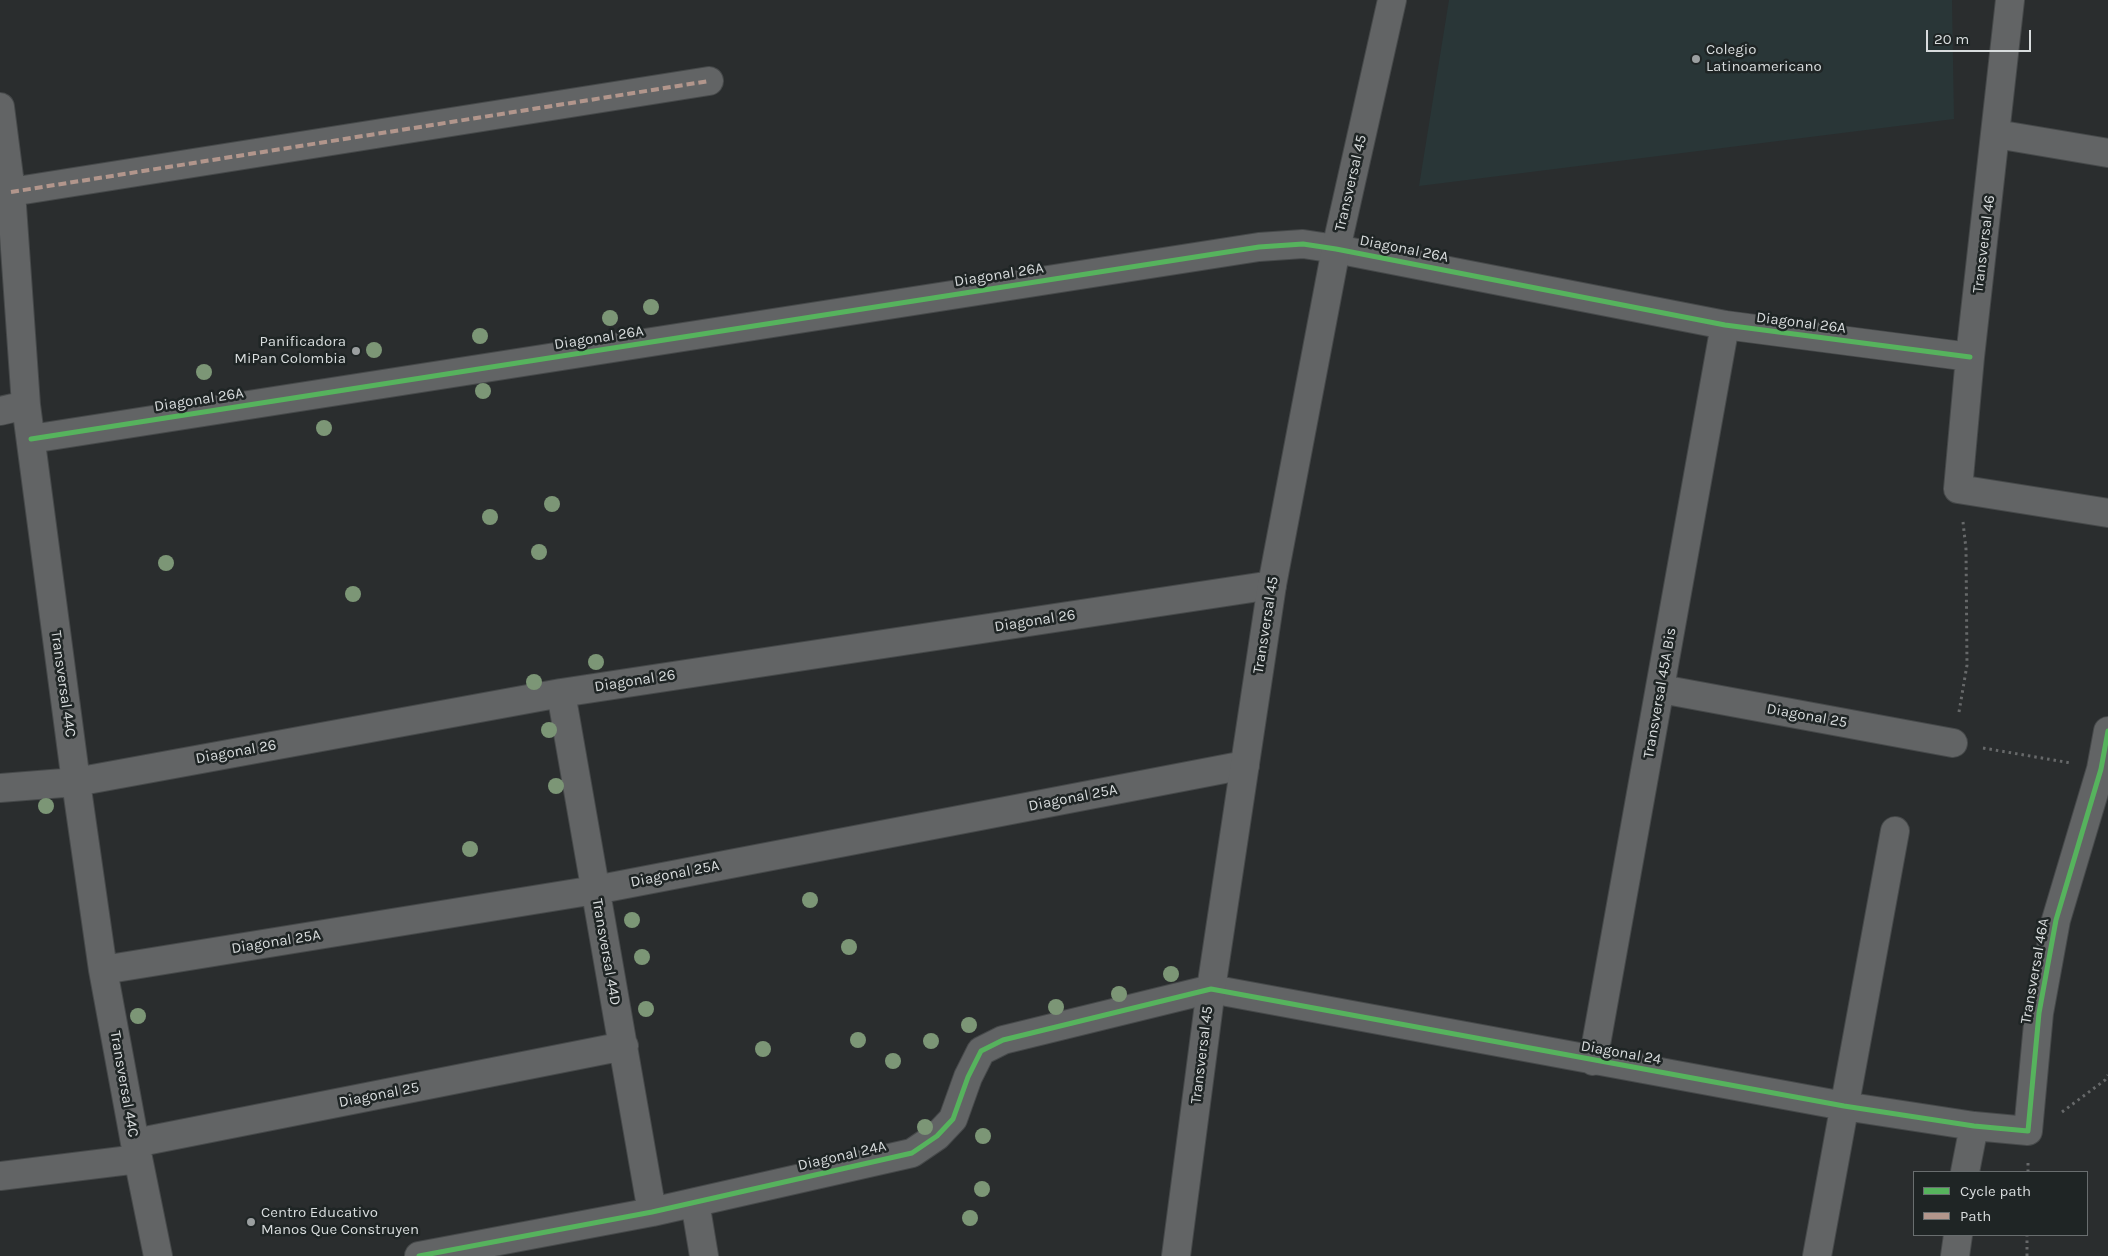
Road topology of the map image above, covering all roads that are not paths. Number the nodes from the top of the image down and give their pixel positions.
1 (1392, 0) edge
2 (2010, 0) edge
3 (709, 81) dead end
4 (0, 107) edge
5 (1996, 134) junction
6 (2108, 153) edge
7 (11, 192) junction
8 (1336, 248) junction
9 (1725, 325) junction
10 (1970, 358) junction
11 (26, 405) junction
12 (0, 411) edge
13 (31, 439) junction
14 (2108, 513) edge
15 (1272, 584) junction
16 (1661, 689) junction
17 (561, 693) junction
18 (2108, 731) edge
19 (1953, 743) road end
20 (1245, 766) junction
21 (76, 782) junction
22 (0, 788) edge
23 (1895, 831) dead end
24 (595, 890) junction
25 (103, 970) junction
26 (1211, 989) junction
27 (624, 1046) junction
28 (1593, 1061) junction
29 (1844, 1106) junction
30 (1974, 1126) junction
31 (2028, 1131) joint
32 (137, 1151) junction
33 (1965, 1171) edge
34 (0, 1176) edge
35 (695, 1202) junction
36 (652, 1212) junction
37 (1958, 1236) edge
38 (158, 1256) edge
39 (419, 1256) edge
40 (704, 1256) edge
41 (1176, 1256) edge
42 (1817, 1256) edge
43 (1955, 1256) edge

1 - 8 street, Transversal 45
2 - 5 street, Transversal 46
3 - 7 street
4 - 7 street, Transversal 44C
5 - 6 street
5 - 10 street, Transversal 46
7 - 11 street, Transversal 44C
8 - 9 street, Diagonal 26A
8 - 13 street, Diagonal 26A
8 - 15 street, Transversal 45
9 - 10 street, Diagonal 26A
9 - 16 street, Transversal 45A Bis
10 - 14 street, Transversal 46
11 - 12 street
11 - 13 street, Transversal 44C
13 - 21 street, Transversal 44C
15 - 17 street, Diagonal 26
15 - 20 street, Transversal 45
16 - 19 street, Diagonal 25
16 - 28 street, Transversal 45A Bis
17 - 21 street, Diagonal 26
17 - 24 street, Transversal 44D
18 - 31 street, Transversal 46A
20 - 24 street, Diagonal 25A
20 - 26 street, Transversal 45
21 - 22 street, Diagonal 26
21 - 25 street, Transversal 44C
23 - 29 street
24 - 25 street, Diagonal 25A
24 - 27 street, Transversal 44D
25 - 32 street, Transversal 44C
26 - 28 street, Diagonal 24
26 - 35 street, Diagonal 24A
26 - 41 street, Transversal 45
27 - 32 street, Diagonal 25
27 - 36 street, Transversal 44D
28 - 29 street, Diagonal 24
29 - 30 street, Diagonal 24
29 - 42 street
30 - 31 street, Diagonal 24
30 - 33 street
32 - 34 street, Diagonal 25
32 - 38 street, Transversal 44C
35 - 36 street, Diagonal 24A
35 - 40 street
36 - 39 street, Diagonal 24A
37 - 43 street

